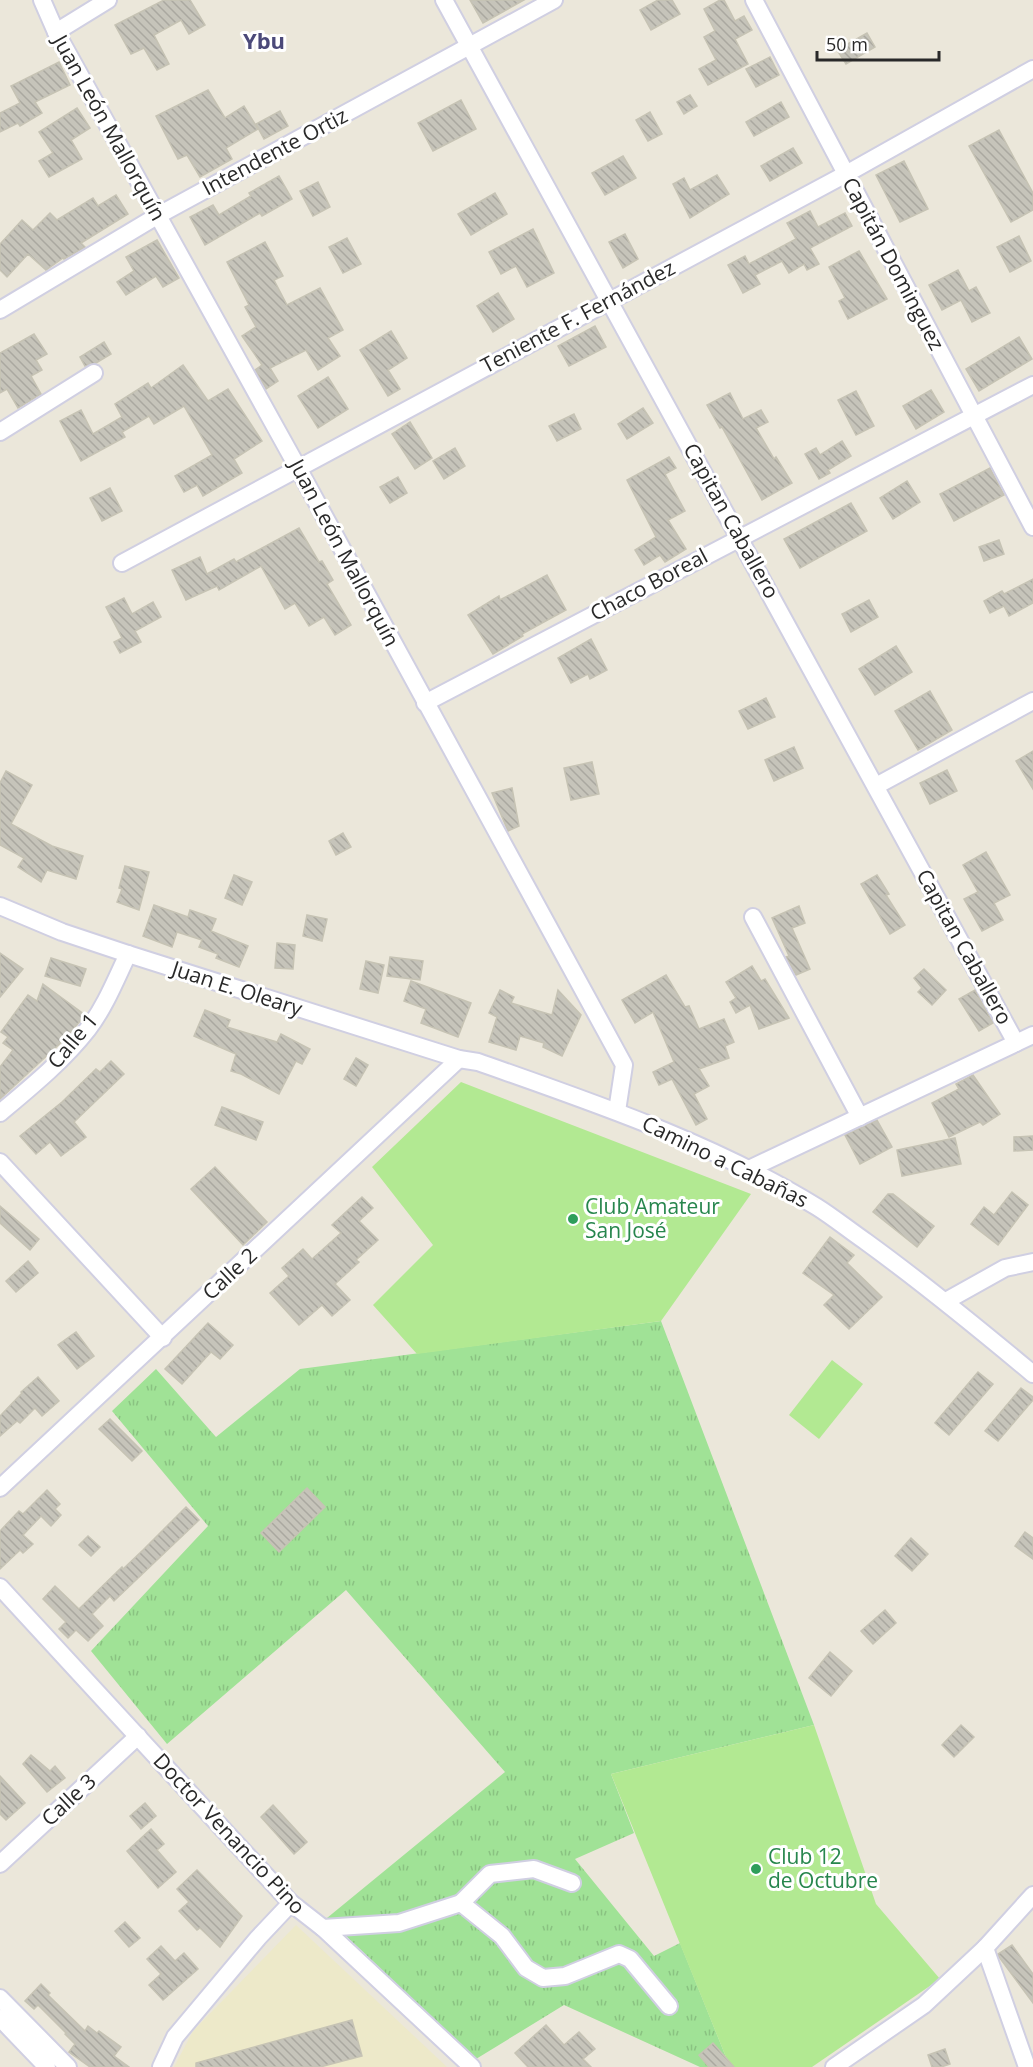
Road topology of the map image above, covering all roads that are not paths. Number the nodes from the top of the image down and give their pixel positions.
1 (42, 0) edge
2 (108, 0) edge
3 (444, 0) edge
4 (554, 0) edge
5 (754, 0) edge
6 (56, 32) junction
7 (470, 47) junction
8 (1033, 69) edge
9 (846, 174) junction
10 (157, 216) junction
11 (610, 300) junction
12 (0, 310) edge
13 (94, 373) dead end
14 (1033, 385) edge
15 (974, 415) junction
16 (0, 432) edge
17 (298, 468) junction
18 (1033, 527) edge
19 (740, 538) junction
20 (122, 563) dead end
21 (1033, 701) edge
22 (425, 703) junction
23 (876, 786) junction
24 (0, 906) edge
25 (753, 916) dead end
26 (128, 954) junction
27 (1033, 1035) edge
28 (1016, 1043) junction
29 (459, 1059) junction
30 (478, 1062) joint
31 (617, 1111) junction
32 (0, 1113) edge
33 (860, 1117) junction
34 (0, 1162) edge
35 (749, 1169) junction
36 (1033, 1262) edge
37 (946, 1301) junction
38 (163, 1338) junction
39 (1033, 1374) edge
40 (0, 1488) edge
41 (0, 1587) edge
42 (138, 1736) junction
43 (0, 1864) edge
44 (572, 1883) dead end
45 (1033, 1895) edge
46 (291, 1903) junction
47 (461, 1903) junction
48 (323, 1928) junction
49 (985, 1948) junction
50 (0, 1998) edge
51 (669, 2006) dead end
52 (0, 2018) edge
53 (47, 2067) edge
54 (68, 2067) edge
55 (161, 2067) edge
56 (472, 2067) edge
57 (834, 2067) edge
58 (1027, 2067) edge

1 - 6 street, Juan León Mallorquín
2 - 6 street
3 - 7 street, Capitan Caballero
4 - 7 street, Intendente Ortiz
5 - 9 street, Capitán Dominguez
6 - 10 street, Juan León Mallorquín
7 - 10 street, Intendente Ortiz
7 - 11 street, Capitan Caballero
8 - 9 street, Teniente F. Fernández
9 - 11 street, Teniente F. Fernández
9 - 15 street, Capitán Dominguez
10 - 12 street, Intendente Ortiz
10 - 17 street, Juan León Mallorquín
11 - 17 street, Teniente F. Fernández
11 - 19 street, Capitan Caballero
13 - 16 street
14 - 15 street, Chaco Boreal
15 - 18 street, Capitán Dominguez
15 - 19 street, Chaco Boreal
17 - 20 street, Teniente F. Fernández
17 - 22 street, Juan León Mallorquín
19 - 22 street, Chaco Boreal
19 - 23 street, Capitan Caballero
21 - 23 street
22 - 31 street, Juan León Mallorquín
23 - 28 street, Capitan Caballero
24 - 26 street, Juan E. Oleary
25 - 33 street
26 - 29 street, Juan E. Oleary
26 - 32 street, Calle 1
27 - 28 street
28 - 33 street
29 - 30 street, Juan E. Oleary
29 - 38 street, Calle 2
30 - 31 street, Camino a Cabañas
31 - 35 street, Camino a Cabañas
33 - 35 street
34 - 38 street
35 - 37 street, Camino a Cabañas
36 - 37 street
37 - 39 street, Camino a Cabañas
38 - 40 street, Calle 2
41 - 42 street, Doctor Venancio Pino
42 - 43 street, Calle 3
42 - 46 street, Doctor Venancio Pino
44 - 47 street
45 - 49 street
46 - 48 street, Doctor Venancio Pino
46 - 55 street
47 - 48 street
47 - 51 street
48 - 56 street, Doctor Venancio Pino
49 - 57 street
49 - 58 street
50 - 54 street
52 - 53 street

